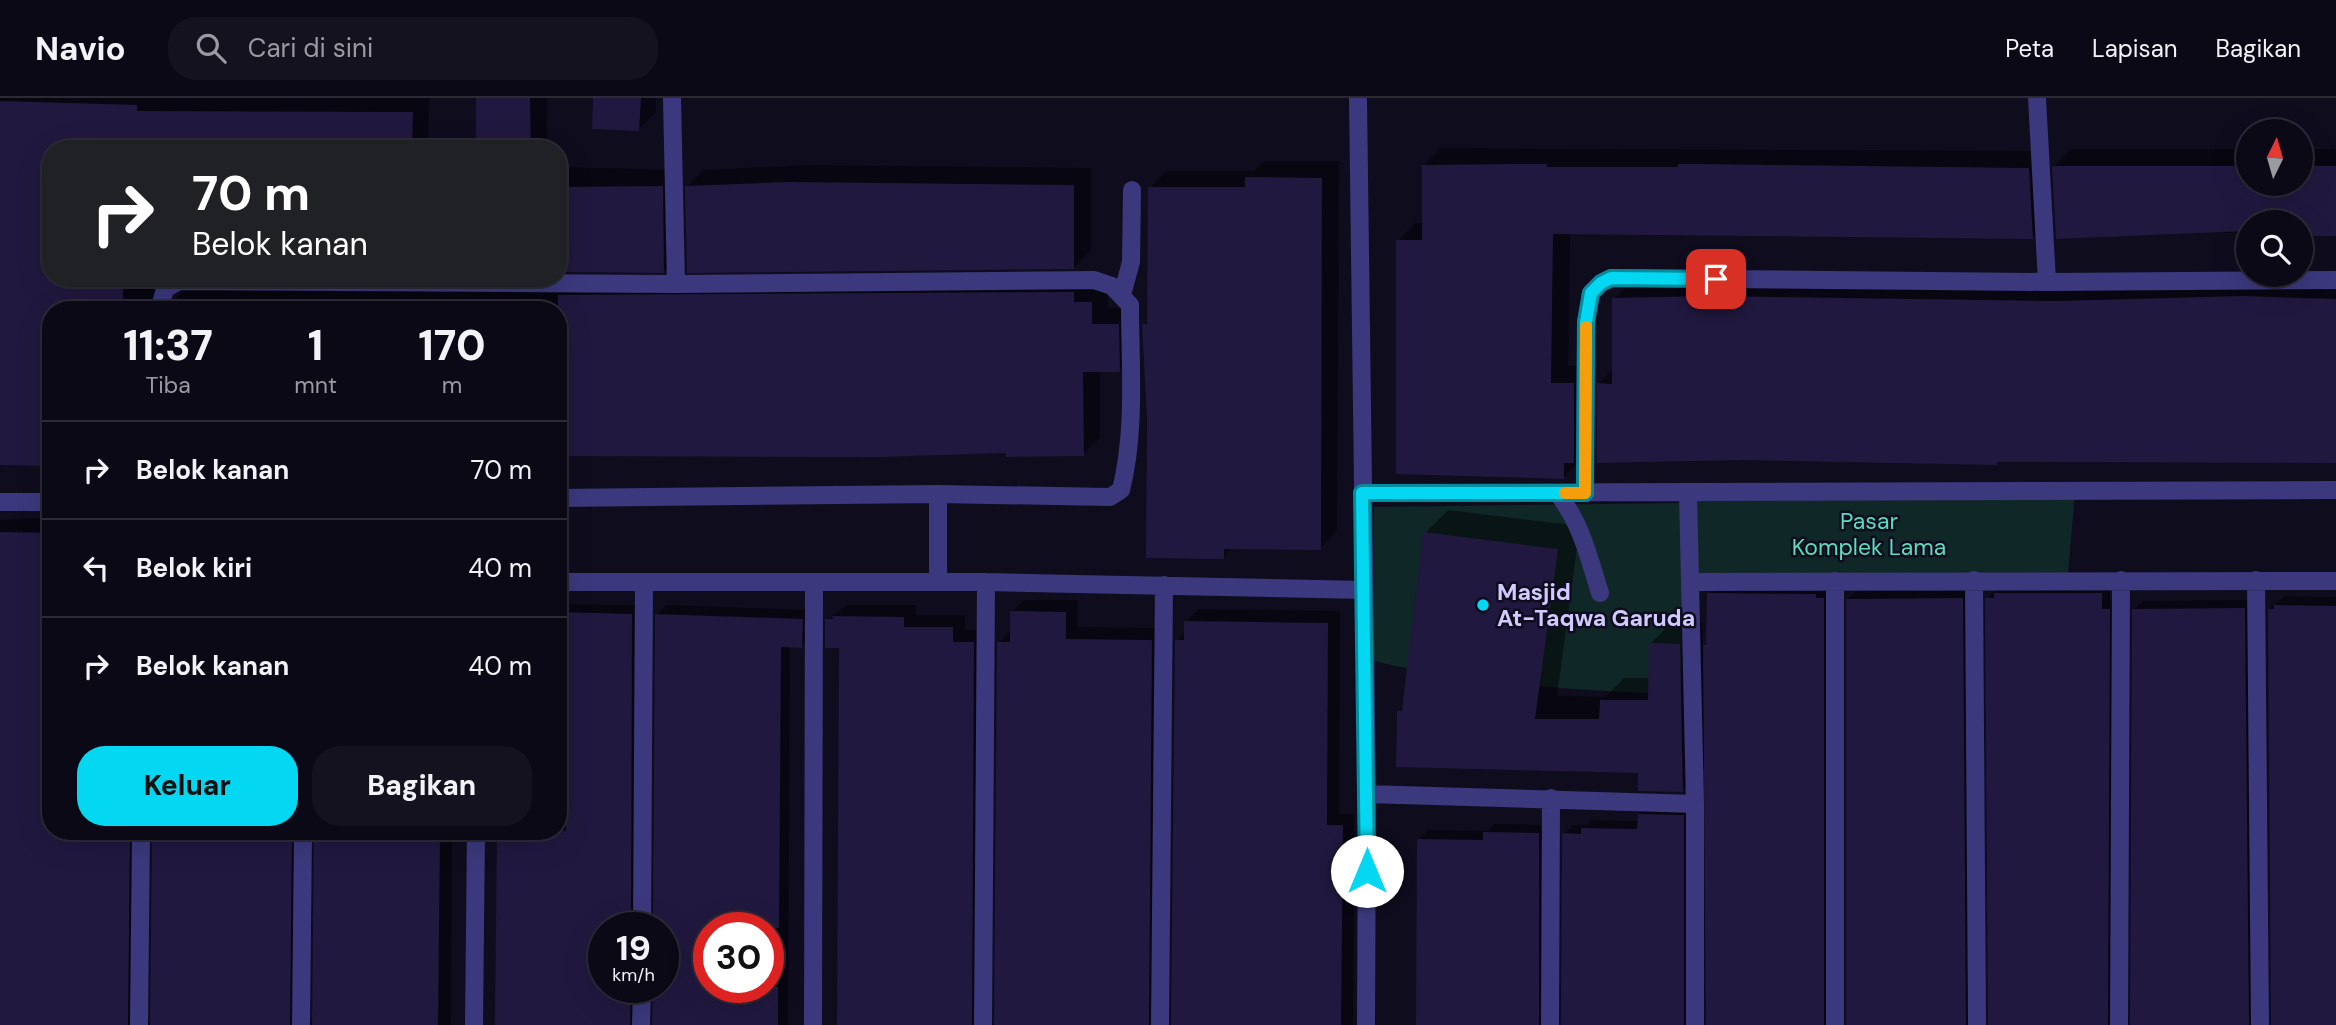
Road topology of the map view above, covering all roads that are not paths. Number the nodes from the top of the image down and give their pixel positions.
1 (672, 98) edge
2 (1358, 98) edge
3 (2037, 98) edge
4 (1132, 190) dead end
5 (2336, 280) edge
6 (2047, 282) junction
7 (567, 283) edge
8 (676, 284) junction
9 (1122, 295) junction
10 (2336, 490) edge
11 (1362, 493) junction
12 (1585, 493) junction
13 (1688, 493) junction
14 (938, 494) junction
15 (1558, 494) junction
16 (567, 498) edge
17 (0, 502) edge
18 (42, 502) edge
19 (1974, 580) junction
20 (2121, 580) junction
21 (2256, 580) junction
22 (2336, 581) edge
23 (567, 582) edge
24 (644, 582) junction
25 (986, 582) junction
26 (1690, 582) junction
27 (1835, 582) junction
28 (814, 583) junction
29 (938, 583) junction
30 (1164, 585) junction
31 (1364, 590) junction
32 (1600, 593) dead end
33 (1367, 794) junction
34 (1551, 798) junction
35 (1695, 804) junction
36 (141, 840) edge
37 (303, 840) edge
38 (476, 840) edge
39 (642, 912) edge
40 (642, 1003) edge
41 (139, 1025) edge
42 (301, 1025) edge
43 (474, 1025) edge
44 (641, 1025) edge
45 (813, 1025) edge
46 (983, 1025) edge
47 (1160, 1025) edge
48 (1366, 1025) edge
49 (1549, 1025) edge
50 (1695, 1025) edge
51 (1835, 1025) edge
52 (1977, 1025) edge
53 (2119, 1025) edge
54 (2260, 1025) edge

1 - 8 street
2 - 11 street
3 - 6 street
4 - 9 street
5 - 6 street
6 - 12 street
7 - 8 street
8 - 9 street
9 - 14 street
10 - 13 street
11 - 15 street
11 - 31 street
12 - 13 street
12 - 15 street
13 - 26 street
14 - 16 street
14 - 29 street
15 - 32 street
17 - 18 street
19 - 20 street
19 - 27 street
19 - 52 street
20 - 21 street
20 - 53 street
21 - 22 street
21 - 54 street
23 - 24 street
24 - 28 street
24 - 39 street
25 - 29 street
25 - 30 street
25 - 46 street
26 - 27 street
26 - 35 street
27 - 51 street
28 - 29 street
28 - 45 street
30 - 31 street
30 - 47 street
31 - 33 street
33 - 34 street
33 - 48 street
34 - 35 street
34 - 49 street
35 - 50 street
36 - 41 street
37 - 42 street
38 - 43 street
40 - 44 street

